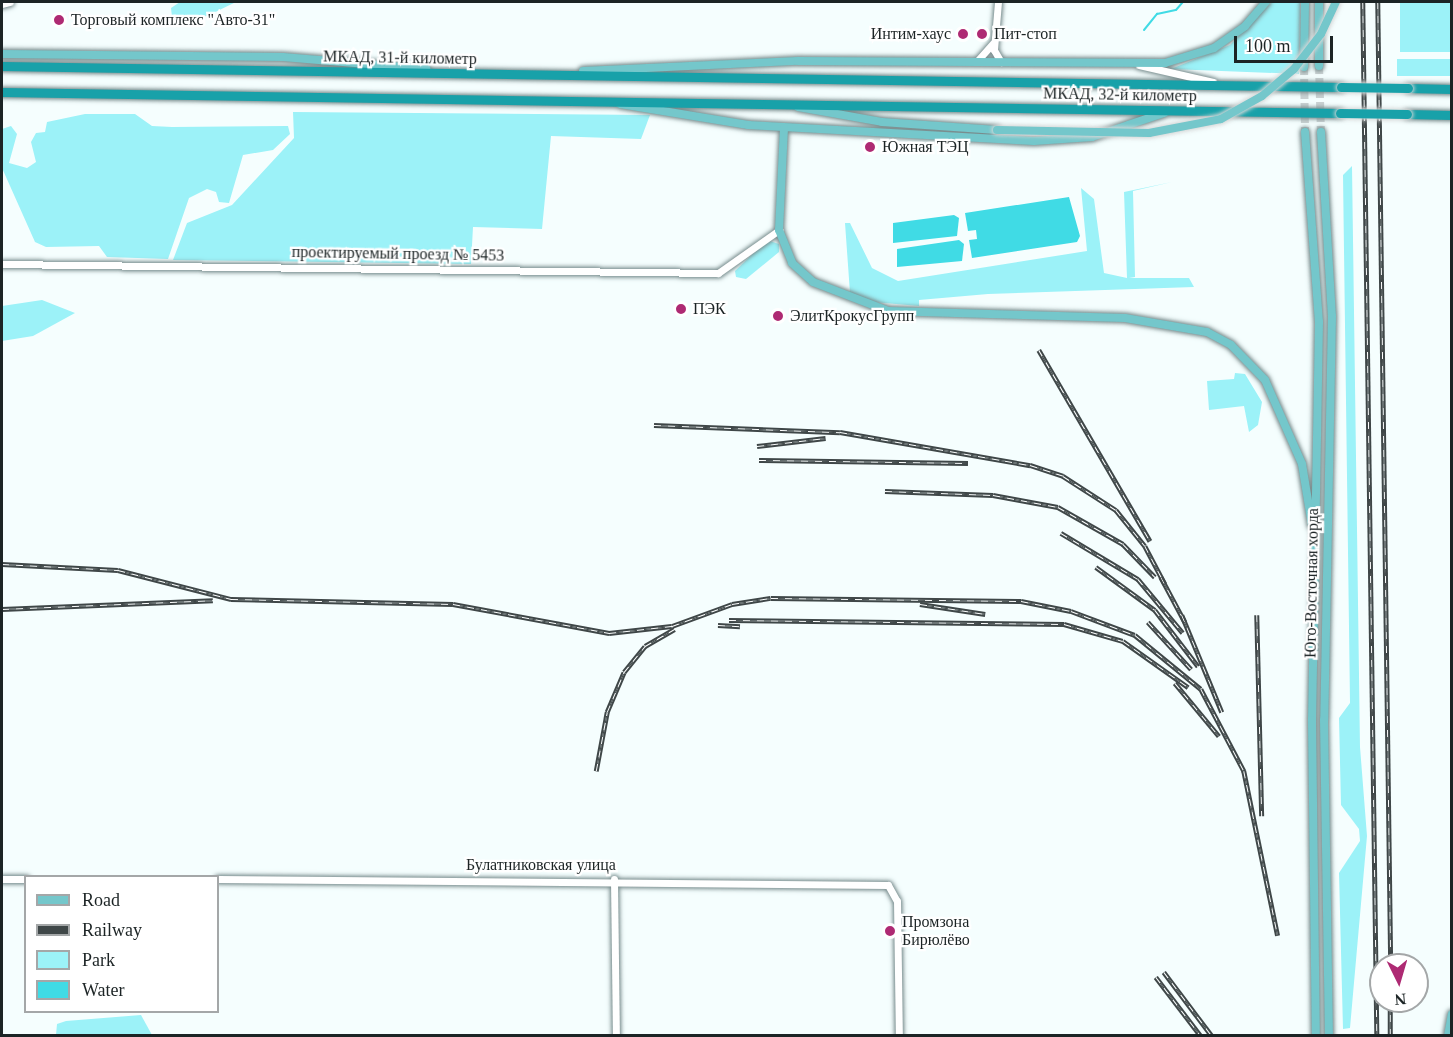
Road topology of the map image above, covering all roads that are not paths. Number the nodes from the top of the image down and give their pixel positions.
1 (10, 2) edge
2 (998, 2) edge
3 (1266, 2) edge
4 (1305, 2) edge
5 (1319, 2) edge
6 (1336, 2) edge
7 (2, 4) edge
8 (994, 41) junction
9 (2, 54) edge
10 (973, 63) junction
11 (1004, 63) junction
12 (1138, 65) junction
13 (2, 66) edge
14 (1320, 66) tunnel mouth
15 (1304, 67) tunnel mouth
16 (457, 74) junction
17 (502, 74) junction
18 (798, 79) joint
19 (1233, 86) junction
20 (1452, 89) edge
21 (2, 92) edge
22 (605, 101) junction
23 (789, 105) junction
24 (1179, 110) junction
25 (1452, 115) edge
26 (784, 128) junction
27 (1305, 132) tunnel mouth
28 (1321, 132) tunnel mouth
29 (779, 230) junction
30 (2, 264) edge
31 (1315, 555) junction
32 (2, 879) edge
33 (24, 879) edge
34 (219, 879) edge
35 (614, 879) junction
36 (1452, 1014) edge
37 (616, 1035) edge
38 (899, 1035) edge
39 (1316, 1035) edge
40 (1329, 1035) edge
41 (1448, 1035) edge

1 - 7 street
2 - 8 street
3 - 12 main road
4 - 15 main road
5 - 14 main road
6 - 23 main road, bridge
8 - 10 street
8 - 11 street
9 - 16 main road
10 - 11 main road
10 - 17 main road
11 - 12 main road
12 - 19 street
13 - 16 highway, МКАД, 31-й километр
16 - 17 highway, МКАД, 31-й километр
17 - 18 highway, МКАД, 31-й километр
18 - 19 highway, МКАД, 32-й километр
19 - 20 highway, МКАД, 32-й километр, bridge
21 - 22 highway
22 - 23 highway
22 - 26 main road
23 - 24 highway, МКАД, 32-й километр
24 - 25 highway, МКАД, 32-й километр, bridge
24 - 26 main road
26 - 29 main road
27 - 31 main road, Юго-Восточная хорда
28 - 40 main road, Юго-Восточная хорда
29 - 30 street, проектируемый проезд № 5453
29 - 31 main road
31 - 39 main road, Юго-Восточная хорда
32 - 33 street
34 - 35 street, Булатниковская улица
35 - 37 street
35 - 38 street, Булатниковская улица
36 - 41 main road

